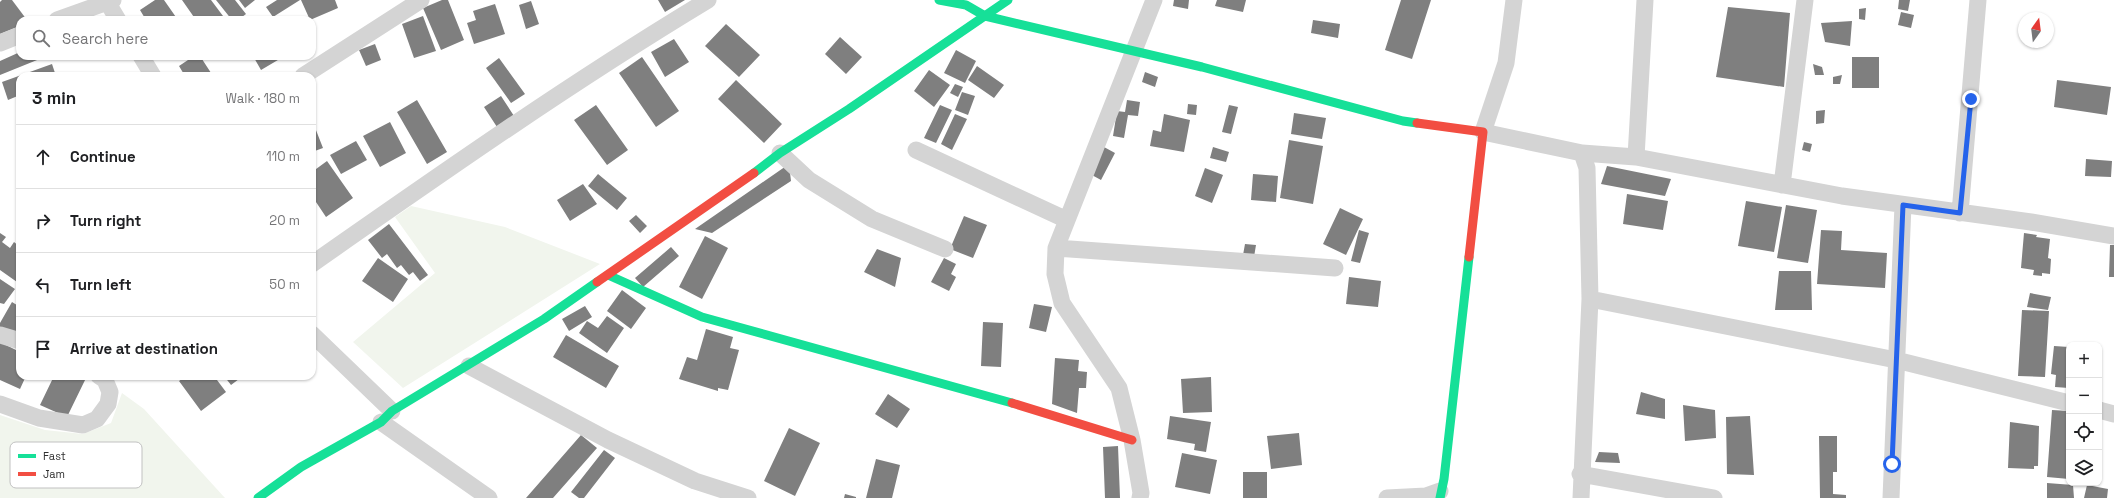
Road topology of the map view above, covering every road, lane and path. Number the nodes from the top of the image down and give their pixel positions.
1 (421, 0) edge
2 (708, 0) edge
3 (939, 0) edge
4 (1008, 0) edge
5 (1154, 0) edge
6 (1514, 0) edge
7 (1646, 0) edge
8 (1805, 0) edge
9 (1978, 0) edge
10 (108, 1) edge
11 (68, 16) edge
12 (116, 16) edge
13 (985, 16) junction
14 (16, 37) edge
15 (0, 43) edge
16 (1135, 50) junction
17 (143, 60) edge
18 (151, 72) edge
19 (309, 72) edge
20 (1483, 132) junction
21 (916, 150) dead end
22 (780, 153) junction
23 (1582, 153) junction
24 (1636, 157) junction
25 (1782, 185) junction
26 (1903, 205) junction
27 (1960, 213) junction
28 (1067, 220) junction
29 (2114, 236) edge
30 (1056, 248) junction
31 (945, 249) dead end
32 (316, 261) edge
33 (1335, 268) dead end
34 (608, 275) junction
35 (1590, 299) junction
36 (0, 335) edge
37 (316, 338) edge
38 (16, 340) edge
39 (1896, 360) junction
40 (469, 366) junction
41 (105, 380) edge
42 (2066, 402) edge
43 (0, 404) edge
44 (2102, 411) edge
45 (2114, 414) edge
46 (387, 416) junction
47 (1132, 440) junction
48 (1580, 474) junction
49 (1440, 494) edge
50 (258, 498) edge
51 (489, 498) edge
52 (748, 498) edge
53 (1140, 498) edge
54 (1387, 498) edge
55 (1581, 498) edge
56 (1714, 498) edge
57 (1891, 498) edge

1 - 19 street
2 - 32 street
3 - 13 street
4 - 13 street
5 - 16 street
6 - 20 street
7 - 24 street
8 - 25 street
9 - 27 street
10 - 11 street
10 - 12 street
13 - 16 street
13 - 22 street
14 - 15 street
16 - 20 street
16 - 28 street
17 - 18 street
20 - 23 street
20 - 49 street
21 - 28 street
22 - 31 street
22 - 34 street
23 - 24 street
23 - 35 street
24 - 25 street
25 - 26 street
26 - 27 street
26 - 39 street
27 - 29 street
28 - 30 street
30 - 33 street
30 - 47 street
34 - 40 street
34 - 47 street
35 - 39 street
35 - 48 street
36 - 38 street
37 - 46 street
39 - 42 street
39 - 57 street
40 - 46 street
40 - 52 street
41 - 43 street
44 - 45 street
46 - 50 street
46 - 51 street
47 - 53 street
48 - 55 street
48 - 56 street
49 - 54 street

